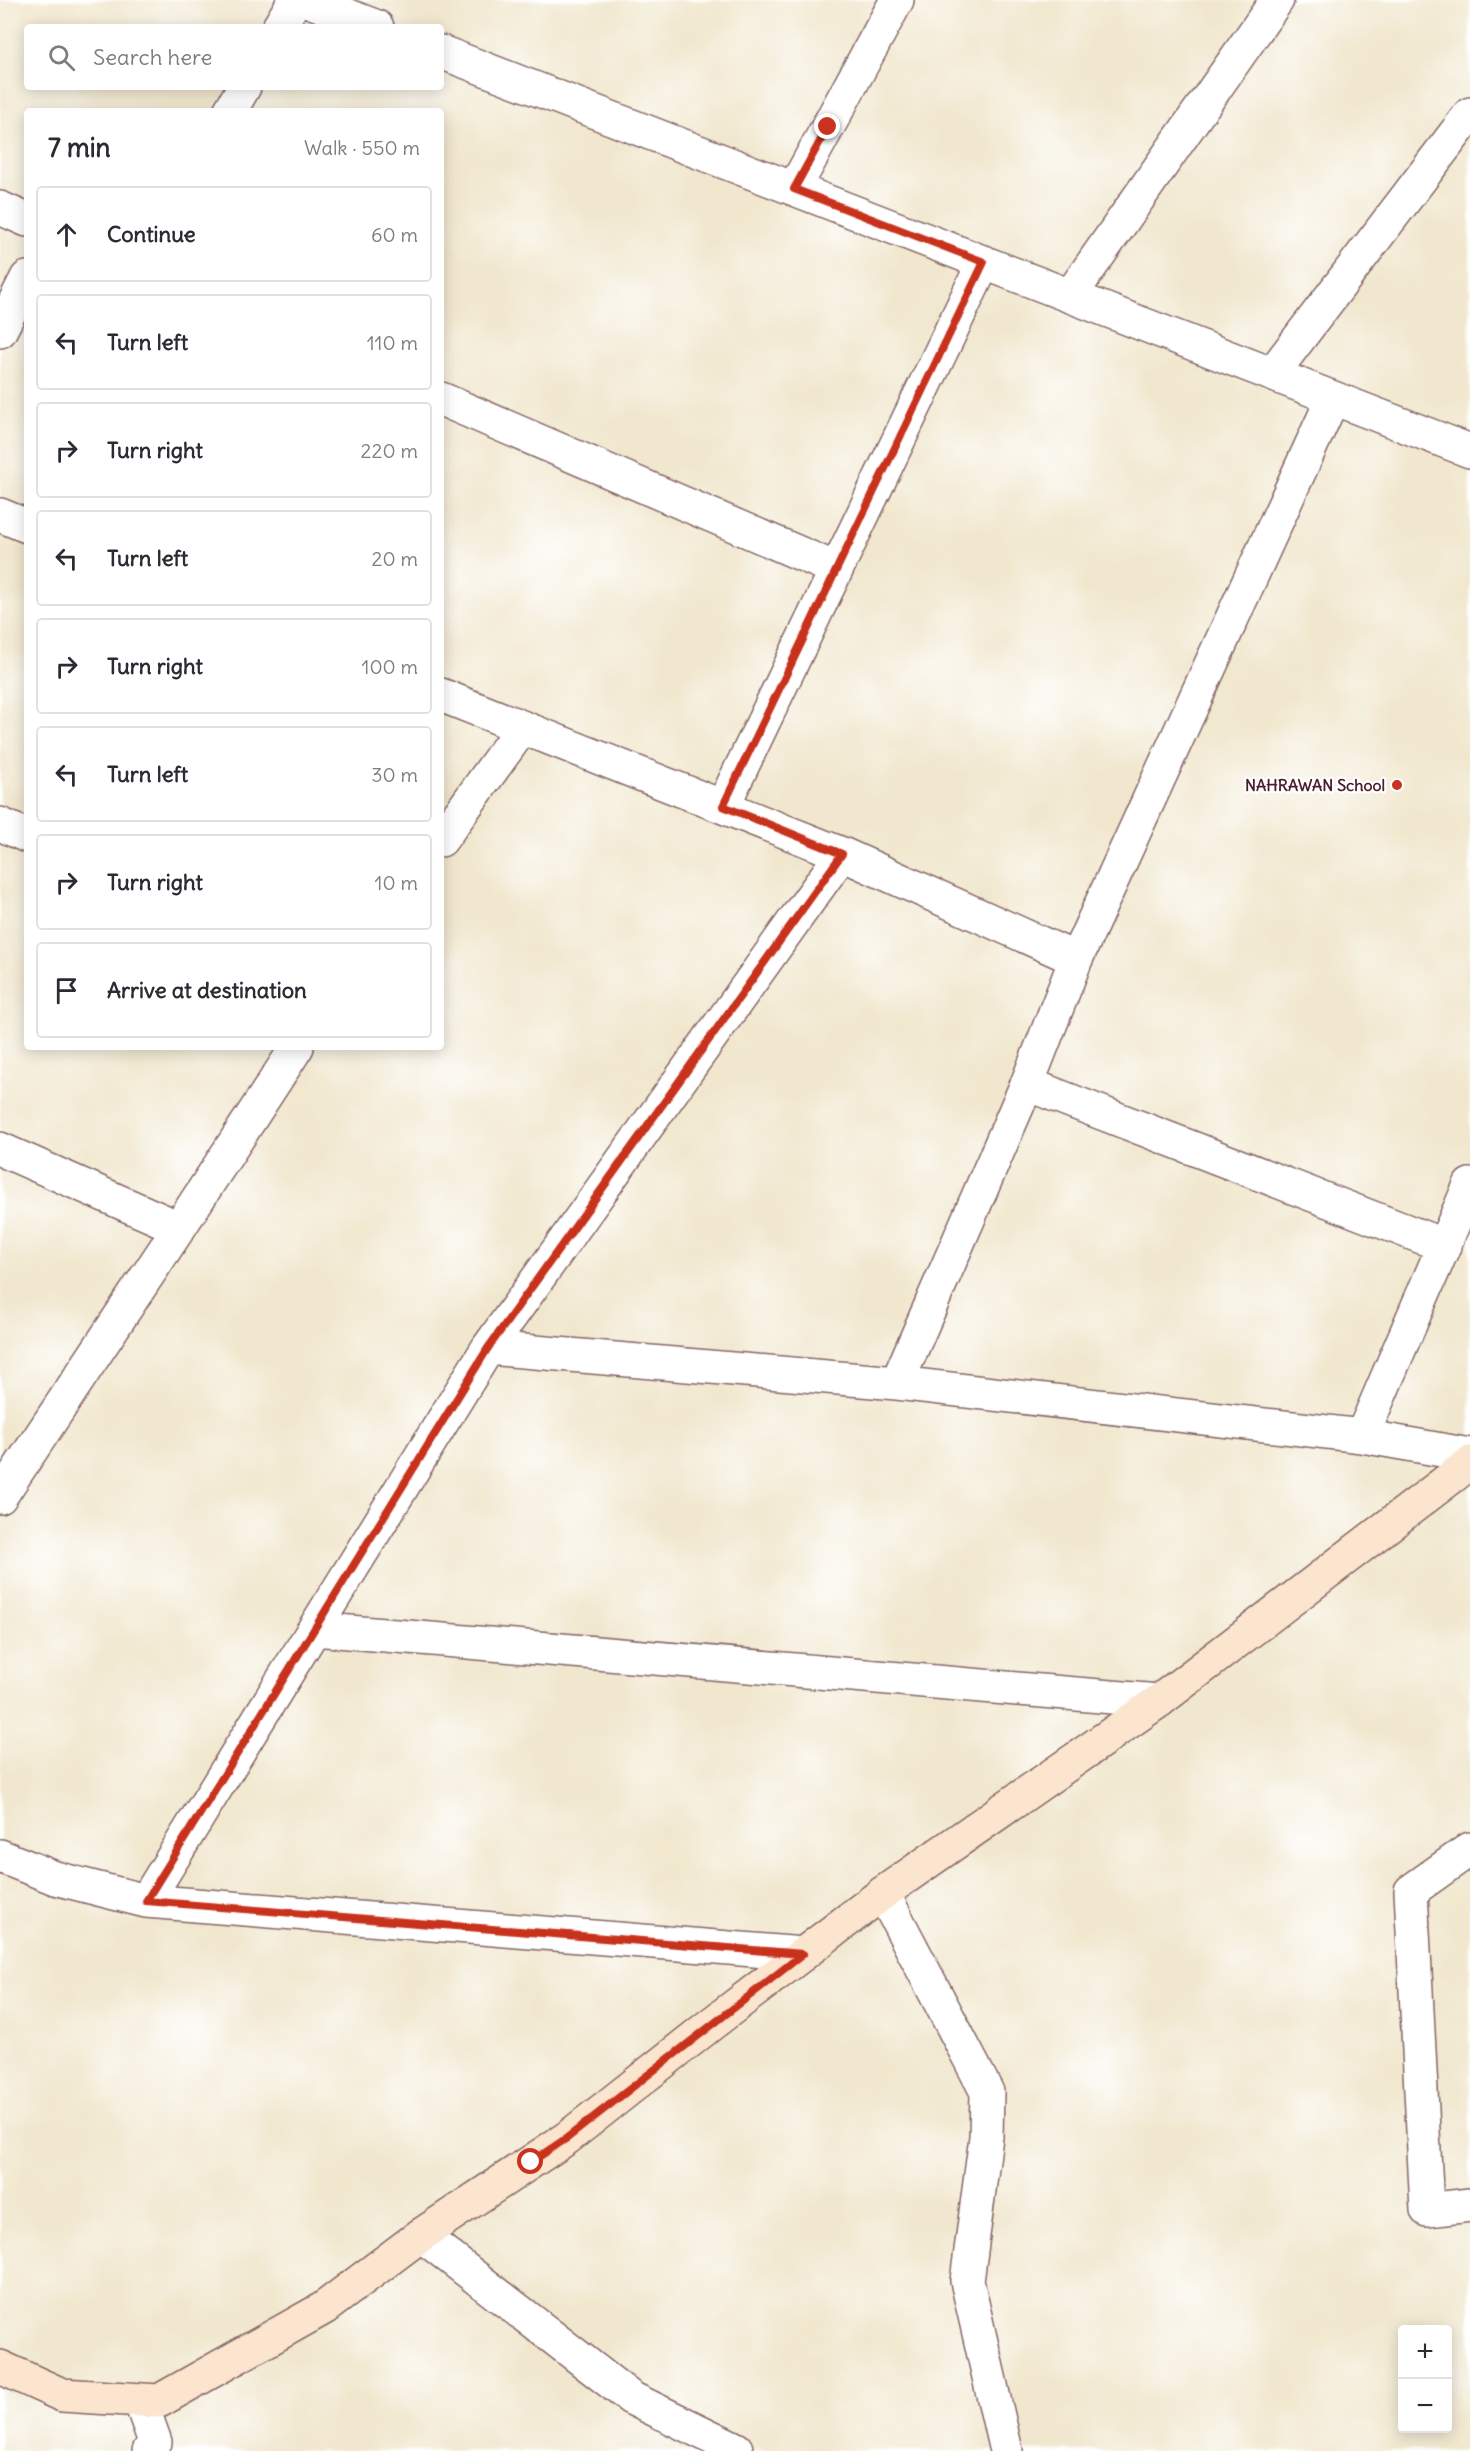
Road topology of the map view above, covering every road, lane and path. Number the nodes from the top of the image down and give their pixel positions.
1 (295, 0) edge
2 (307, 0) edge
3 (1277, 0) edge
4 (892, 1) edge
5 (281, 24) edge
6 (369, 24) edge
7 (444, 53) edge
8 (242, 90) edge
9 (232, 108) edge
10 (1470, 114) edge
11 (794, 189) junction
12 (0, 208) edge
13 (24, 219) edge
14 (984, 262) junction
15 (24, 284) edge
16 (1070, 296) junction
17 (0, 331) edge
18 (1272, 374) junction
19 (1333, 398) junction
20 (444, 400) edge
21 (1470, 451) edge
22 (0, 515) edge
23 (24, 525) edge
24 (836, 569) junction
25 (444, 696) edge
26 (522, 728) junction
27 (723, 806) junction
28 (0, 824) edge
29 (24, 835) edge
30 (444, 836) edge
31 (842, 854) junction
32 (1076, 959) junction
33 (295, 1050) edge
34 (1027, 1084) junction
35 (0, 1149) edge
36 (1470, 1185) edge
37 (179, 1228) junction
38 (1445, 1246) junction
39 (488, 1348) junction
40 (897, 1383) junction
41 (1362, 1436) junction
42 (1470, 1455) edge
43 (1470, 1463) edge
44 (0, 1497) edge
45 (314, 1629) junction
46 (1159, 1701) junction
47 (1470, 1849) edge
48 (0, 1856) edge
49 (884, 1893) junction
50 (146, 1901) junction
51 (803, 1954) junction
52 (1470, 2205) edge
53 (421, 2235) junction
54 (0, 2367) edge
55 (140, 2400) junction
56 (736, 2449) dead end
57 (149, 2451) edge
58 (1006, 2451) edge

1 - 5 street
2 - 6 street
3 - 16 street
4 - 11 street
7 - 11 street
8 - 9 street
10 - 18 street
11 - 14 street
12 - 13 street
14 - 16 street
14 - 24 street
15 - 17 street
16 - 18 street
18 - 19 street
19 - 21 street
19 - 32 street
20 - 24 street
22 - 23 street
24 - 27 street
25 - 26 street
26 - 27 street
26 - 30 street
27 - 31 street
28 - 29 street
31 - 32 street
31 - 39 street
32 - 34 street
33 - 37 street
34 - 38 street
34 - 40 street
35 - 37 street
36 - 38 street
37 - 44 street
38 - 41 street
39 - 40 street
39 - 45 street
40 - 41 street
41 - 42 street
43 - 46 street
45 - 46 street
45 - 50 street
46 - 49 street
47 - 52 street
48 - 50 street
49 - 51 street
49 - 58 street
50 - 51 street
51 - 53 street
53 - 55 street
53 - 56 street
54 - 55 street
55 - 57 street

